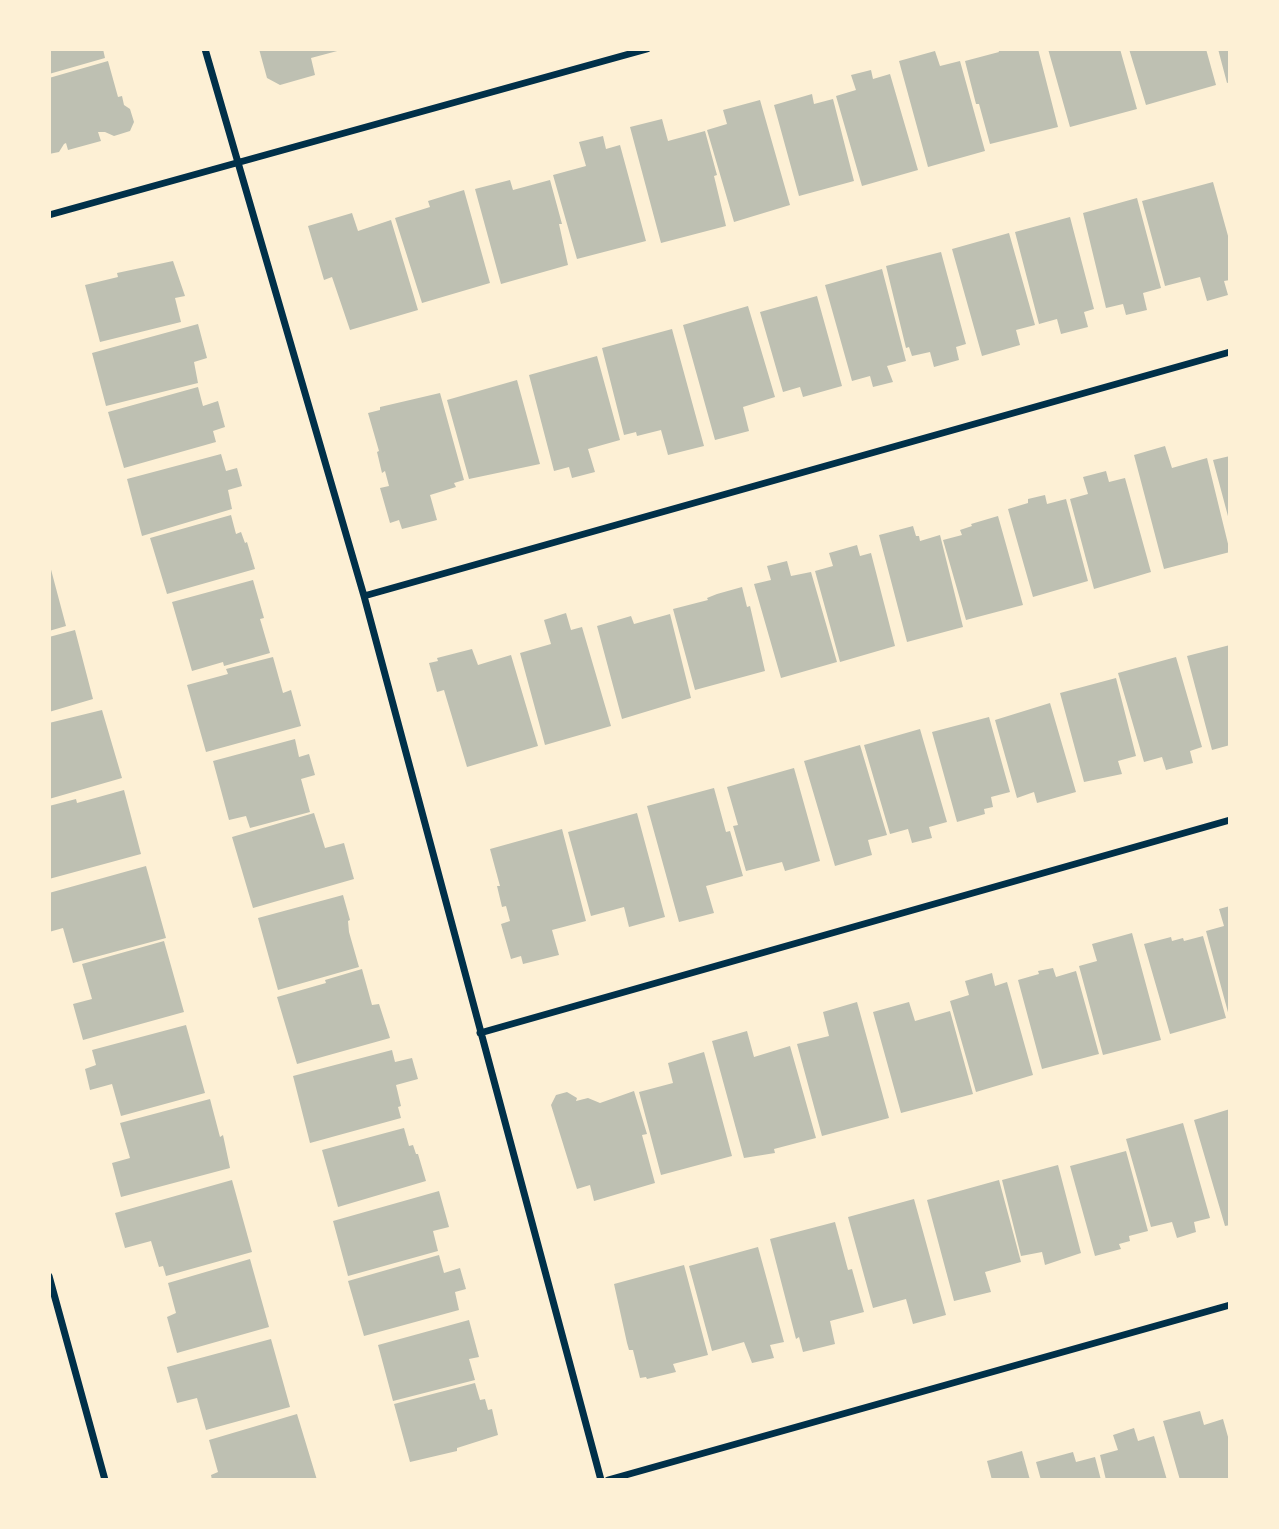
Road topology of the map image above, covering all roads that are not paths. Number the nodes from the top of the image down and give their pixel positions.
1 (205, 49) edge
2 (647, 49) edge
3 (237, 163) junction
4 (49, 215) edge
5 (1230, 352) edge
6 (363, 596) junction
7 (1230, 820) edge
8 (480, 1033) junction
9 (49, 1276) edge
10 (1230, 1305) edge
11 (105, 1480) edge
12 (601, 1480) edge
13 (608, 1480) edge

1 - 3 street
2 - 3 street
3 - 4 street
3 - 6 street
5 - 6 street
6 - 8 street
7 - 8 street
8 - 12 street
9 - 11 street
10 - 13 street

